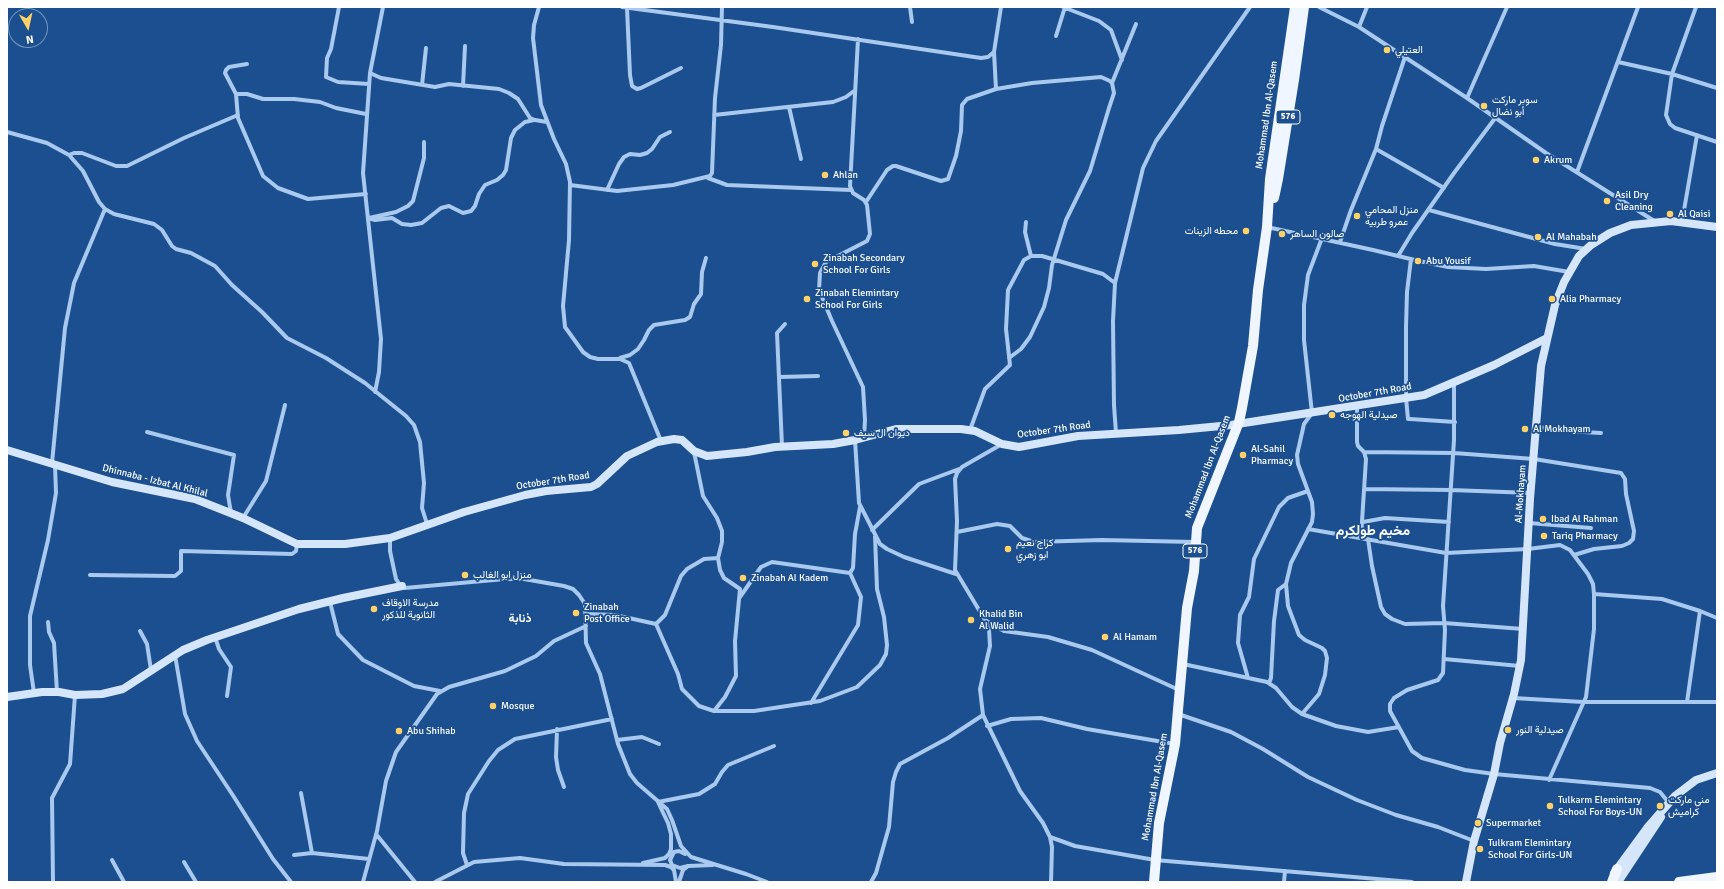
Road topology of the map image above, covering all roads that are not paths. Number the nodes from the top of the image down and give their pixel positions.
1 (339, 7) edge
2 (383, 7) edge
3 (539, 7) edge
4 (622, 7) edge
5 (722, 7) edge
6 (910, 7) edge
7 (1001, 7) edge
8 (1064, 7) edge
9 (1250, 7) edge
10 (1295, 7) edge
11 (1304, 7) edge
12 (1320, 7) edge
13 (1367, 7) edge
14 (1507, 7) edge
15 (1638, 7) edge
16 (1696, 7) edge
17 (627, 8) edge
18 (721, 21) junction
19 (912, 22) dead end
20 (1136, 24) dead end
21 (1358, 27) junction
22 (1056, 36) dead end
23 (858, 39) junction
24 (465, 46) dead end
25 (426, 48) dead end
26 (994, 52) junction
27 (1405, 57) junction
28 (1122, 60) junction
29 (1618, 62) junction
30 (247, 64) dead end
31 (681, 68) dead end
32 (370, 73) junction
33 (1672, 74) junction
34 (1112, 83) junction
35 (369, 84) junction
36 (422, 85) junction
37 (463, 86) junction
38 (1717, 88) edge
39 (996, 89) junction
40 (854, 91) junction
41 (236, 94) junction
42 (1467, 98) junction
43 (789, 107) junction
44 (366, 114) junction
45 (238, 115) junction
46 (714, 115) junction
47 (1496, 117) junction
48 (534, 120) junction
49 (547, 122) junction
50 (7, 132) edge
51 (670, 132) dead end
52 (1696, 135) junction
53 (424, 142) dead end
54 (1717, 142) edge
55 (1376, 149) junction
56 (69, 155) junction
57 (801, 159) dead end
58 (1577, 172) junction
59 (707, 178) junction
60 (570, 185) junction
61 (1444, 188) junction
62 (607, 190) junction
63 (851, 190) junction
64 (366, 194) junction
65 (866, 202) junction
66 (105, 209) junction
67 (1429, 210) junction
68 (368, 218) junction
69 (1026, 222) dead end
70 (1657, 222) junction
71 (1682, 222) junction
72 (1267, 227) junction
73 (1717, 227) edge
74 (1322, 238) junction
75 (1340, 242) junction
76 (1586, 249) junction
77 (1031, 256) junction
78 (1398, 256) junction
79 (706, 258) dead end
80 (1411, 259) junction
81 (1053, 260) junction
82 (1570, 272) junction
83 (1116, 282) junction
84 (785, 324) dead end
85 (1547, 338) junction
86 (1009, 358) junction
87 (620, 359) junction
88 (818, 376) dead end
89 (779, 377) junction
90 (1454, 382) junction
91 (375, 392) junction
92 (1406, 398) junction
93 (285, 405) dead end
94 (1357, 407) junction
95 (1312, 413) junction
96 (1455, 422) junction
97 (1238, 424) junction
98 (1536, 427) junction
99 (970, 430) junction
100 (147, 432) dead end
101 (1601, 432) dead end
102 (1116, 433) junction
103 (864, 438) junction
104 (855, 440) junction
105 (661, 441) junction
106 (1002, 444) junction
107 (782, 446) junction
108 (7, 450) edge
109 (694, 451) junction
110 (1364, 452) junction
111 (1454, 453) junction
112 (1534, 459) junction
113 (53, 464) junction
114 (960, 469) junction
115 (1365, 489) junction
116 (1451, 490) junction
117 (1308, 491) junction
118 (1531, 493) junction
119 (860, 507) junction
120 (231, 513) junction
121 (243, 518) junction
122 (1363, 522) junction
123 (1449, 522) junction
124 (1529, 523) junction
125 (427, 524) junction
126 (1557, 525) junction
127 (1563, 526) dead end
128 (1591, 528) dead end
129 (1308, 529) junction
130 (872, 530) junction
131 (957, 532) junction
132 (876, 536) junction
133 (1361, 537) junction
134 (390, 538) junction
135 (1368, 539) junction
136 (1196, 542) junction
137 (296, 544) junction
138 (1528, 549) junction
139 (1446, 552) junction
140 (1574, 555) junction
141 (718, 558) junction
142 (850, 573) junction
143 (956, 574) junction
144 (90, 575) dead end
145 (1286, 584) junction
146 (402, 586) junction
147 (1594, 594) junction
148 (738, 599) junction
149 (330, 601) junction
150 (1700, 611) junction
151 (586, 614) junction
152 (1717, 618) edge
153 (985, 620) junction
154 (48, 622) dead end
155 (1444, 623) junction
156 (656, 624) junction
157 (586, 626) junction
158 (1523, 629) junction
159 (140, 631) dead end
160 (215, 637) junction
161 (175, 655) junction
162 (1444, 659) junction
163 (1183, 664) junction
164 (1520, 666) junction
165 (151, 670) junction
166 (1248, 678) junction
167 (1269, 683) junction
168 (1180, 690) junction
169 (440, 691) junction
170 (57, 692) junction
171 (34, 693) junction
172 (75, 695) junction
173 (227, 696) dead end
174 (7, 697) edge
175 (1586, 697) junction
176 (1513, 698) junction
177 (1583, 702) junction
178 (1590, 702) junction
179 (1687, 702) junction
180 (1717, 702) edge
181 (810, 703) junction
182 (714, 711) junction
183 (1178, 714) junction
184 (1302, 714) junction
185 (983, 715) junction
186 (612, 719) junction
187 (987, 726) junction
188 (1399, 727) junction
189 (557, 729) junction
190 (617, 740) junction
191 (658, 744) dead end
192 (1175, 744) junction
193 (774, 746) dead end
194 (1717, 773) edge
195 (1494, 774) junction
196 (1549, 780) junction
197 (564, 787) dead end
198 (301, 793) dead end
199 (658, 802) junction
200 (1669, 803) junction
201 (376, 834) junction
202 (1050, 838) junction
203 (1474, 841) junction
204 (312, 853) junction
205 (294, 855) dead end
206 (691, 857) junction
207 (369, 859) junction
208 (112, 860) dead end
209 (1155, 860) junction
210 (184, 862) dead end
211 (467, 865) junction
212 (628, 865) junction
213 (717, 865) junction
214 (688, 866) junction
215 (1617, 869) junction
216 (1285, 871) junction
217 (754, 877) junction
218 (1711, 879) edge
219 (53, 882) edge
220 (124, 882) edge
221 (196, 882) edge
222 (291, 882) edge
223 (363, 882) edge
224 (415, 882) edge
225 (435, 882) edge
226 (676, 882) edge
227 (679, 882) edge
228 (751, 882) edge
229 (767, 882) edge
230 (871, 882) edge
231 (1051, 882) edge
232 (1154, 882) edge
233 (1284, 882) edge
234 (1412, 882) edge
235 (1466, 882) edge
236 (1607, 882) edge
237 (1612, 882) edge
238 (1618, 882) edge
239 (1679, 882) edge

1 - 35 street
2 - 32 street
3 - 49 street
4 - 17 street
5 - 18 street
6 - 19 street
7 - 26 street
8 - 22 street
8 - 28 street
9 - 83 street
10 - 72 main road, Mohammad Ibn Al-Qasem / 576
11 - 72 main road, Mohammad Ibn Al-Qasem / 576
12 - 21 street
13 - 21 street
14 - 42 street
15 - 29 street
16 - 33 street
17 - 18 street
17 - 31 street
18 - 23 street
18 - 46 street
20 - 28 street
21 - 27 street
23 - 26 street
23 - 40 street
24 - 37 street
25 - 36 street
26 - 39 street
27 - 42 street
27 - 55 street
28 - 34 street
29 - 33 street
29 - 58 street
30 - 41 street
32 - 35 street
32 - 36 street
33 - 38 street
33 - 52 street
34 - 39 street
34 - 81 street
35 - 44 street
36 - 37 street
37 - 48 street
39 - 65 street
40 - 43 street
40 - 63 street
41 - 44 street
41 - 45 street
42 - 47 street
43 - 46 street
43 - 57 street
44 - 64 street
45 - 56 street
45 - 64 street
46 - 59 street
47 - 58 street
47 - 61 street
48 - 49 street
48 - 68 street
49 - 60 street
50 - 56 street
51 - 62 street
52 - 54 street
52 - 71 street
53 - 68 street
55 - 61 street
55 - 75 street
56 - 66 street
58 - 70 street
59 - 62 street
59 - 63 street
60 - 62 street
60 - 87 street
61 - 67 street
63 - 65 street
64 - 68 street
65 - 103 street
66 - 91 street
66 - 113 street
67 - 76 street
67 - 78 street
68 - 91 street
69 - 77 street
70 - 71 street, Al-Mokhayam
70 - 76 street, Al-Mokhayam
71 - 73 street, Al-Mokhayam
72 - 74 street
72 - 97 main road, Mohammad Ibn Al-Qasem / 576
74 - 75 street
74 - 95 street
75 - 78 street
76 - 82 street, Al-Mokhayam
77 - 81 street
77 - 86 street
78 - 80 street
79 - 87 street
80 - 82 street
80 - 92 street
81 - 83 street
81 - 86 street
82 - 85 street, Al-Mokhayam
83 - 102 street
84 - 89 street
85 - 90 street, October 7th Road
85 - 98 street, Al-Mokhayam
86 - 99 street
87 - 105 street
88 - 89 street
89 - 107 street
90 - 92 street, October 7th Road
90 - 96 street
91 - 125 street
92 - 94 street, October 7th Road
92 - 96 street
93 - 121 street
94 - 95 street, October 7th Road
94 - 110 street
95 - 97 street, October 7th Road
95 - 117 street
96 - 111 street
97 - 102 street, October 7th Road
97 - 136 main road, Mohammad Ibn Al-Qasem / 576
98 - 101 street
98 - 112 street, Al-Mokhayam
99 - 103 street, October 7th Road
99 - 106 street, October 7th Road
100 - 120 street
102 - 106 street, October 7th Road
103 - 104 street, October 7th Road
104 - 107 street, October 7th Road
104 - 119 street
105 - 109 street, October 7th Road
105 - 125 street, October 7th Road
106 - 114 street
107 - 109 street, October 7th Road
108 - 113 street, Dhinnaba - Izbat Al Khilal
109 - 141 street
110 - 111 street
110 - 115 street
111 - 112 street
111 - 116 street
112 - 118 street, Al-Mokhayam
112 - 140 street
113 - 120 street, Dhinnaba - Izbat Al Khilal
113 - 171 street
114 - 130 street
114 - 131 street
115 - 116 street
115 - 122 street
116 - 118 street
116 - 123 street
117 - 129 street
117 - 166 street
118 - 124 street, Al-Mokhayam
119 - 130 street
119 - 142 street
120 - 121 street, Dhinnaba - Izbat Al Khilal
121 - 137 street, Dhinnaba - Izbat Al Khilal
122 - 123 street
122 - 133 street
123 - 139 street
124 - 126 street
124 - 138 street, Al-Mokhayam
125 - 134 street, October 7th Road
126 - 127 street
126 - 128 street
129 - 133 street
129 - 145 street
130 - 132 street
131 - 136 street
131 - 143 street
132 - 143 street
132 - 181 street
133 - 135 street
134 - 137 street, Dhinnaba - Izbat Al Khilal
134 - 146 street
135 - 139 street
135 - 155 street
136 - 163 main road, Mohammad Ibn Al-Qasem / 576
137 - 144 street
138 - 139 street
138 - 140 street
138 - 158 street, Al-Mokhayam
139 - 155 street
140 - 147 street
141 - 148 street
141 - 156 street
142 - 148 street
142 - 181 street
143 - 153 street
145 - 167 street
145 - 184 street
146 - 149 street
146 - 151 street
147 - 150 street
147 - 175 street
148 - 182 street
149 - 160 street
149 - 169 street
150 - 152 street
150 - 179 street
151 - 156 street
151 - 157 street
153 - 168 street
153 - 185 street
154 - 170 street
155 - 158 street
155 - 162 street
156 - 182 street
157 - 169 street
157 - 186 street
158 - 164 street, Al-Mokhayam
159 - 165 street
160 - 161 street
160 - 173 street
161 - 165 street
161 - 222 street
162 - 164 street
162 - 188 street
163 - 166 street
163 - 168 main road, Mohammad Ibn Al-Qasem / 576
164 - 176 street, Al-Mokhayam
165 - 172 street
166 - 167 street
167 - 184 street
168 - 183 main road, Mohammad Ibn Al-Qasem / 576
169 - 201 street
170 - 171 street
170 - 172 street
171 - 174 street
172 - 219 street
175 - 177 street
175 - 178 street
176 - 177 street
176 - 195 street, Al-Mokhayam
177 - 178 street
177 - 196 street
178 - 179 street
179 - 180 street
181 - 182 street
183 - 192 main road, Mohammad Ibn Al-Qasem / 576
183 - 203 street
184 - 188 street
185 - 187 street
185 - 230 street
186 - 189 street
186 - 190 street
187 - 192 street
187 - 202 street
188 - 195 street
189 - 197 street
189 - 211 street
190 - 191 street
190 - 199 street
192 - 209 main road, Mohammad Ibn Al-Qasem / 576
193 - 199 street
194 - 200 street
195 - 196 street
195 - 203 street, Al-Mokhayam
196 - 200 street
198 - 204 street
199 - 206 street
199 - 212 street
200 - 215 street
200 - 238 street
201 - 207 street
201 - 224 street
202 - 209 street
202 - 231 street
203 - 235 street, Al-Mokhayam
204 - 205 street
204 - 207 street
206 - 213 street
206 - 214 street
207 - 223 street
208 - 220 street
209 - 216 street
209 - 232 main road, Mohammad Ibn Al-Qasem / 576
210 - 221 street
211 - 212 street
211 - 225 street
212 - 226 street
213 - 214 street
213 - 217 street
214 - 227 street
215 - 236 street
215 - 237 main road
216 - 233 street
216 - 234 street
217 - 228 street
217 - 229 street
218 - 239 main road

